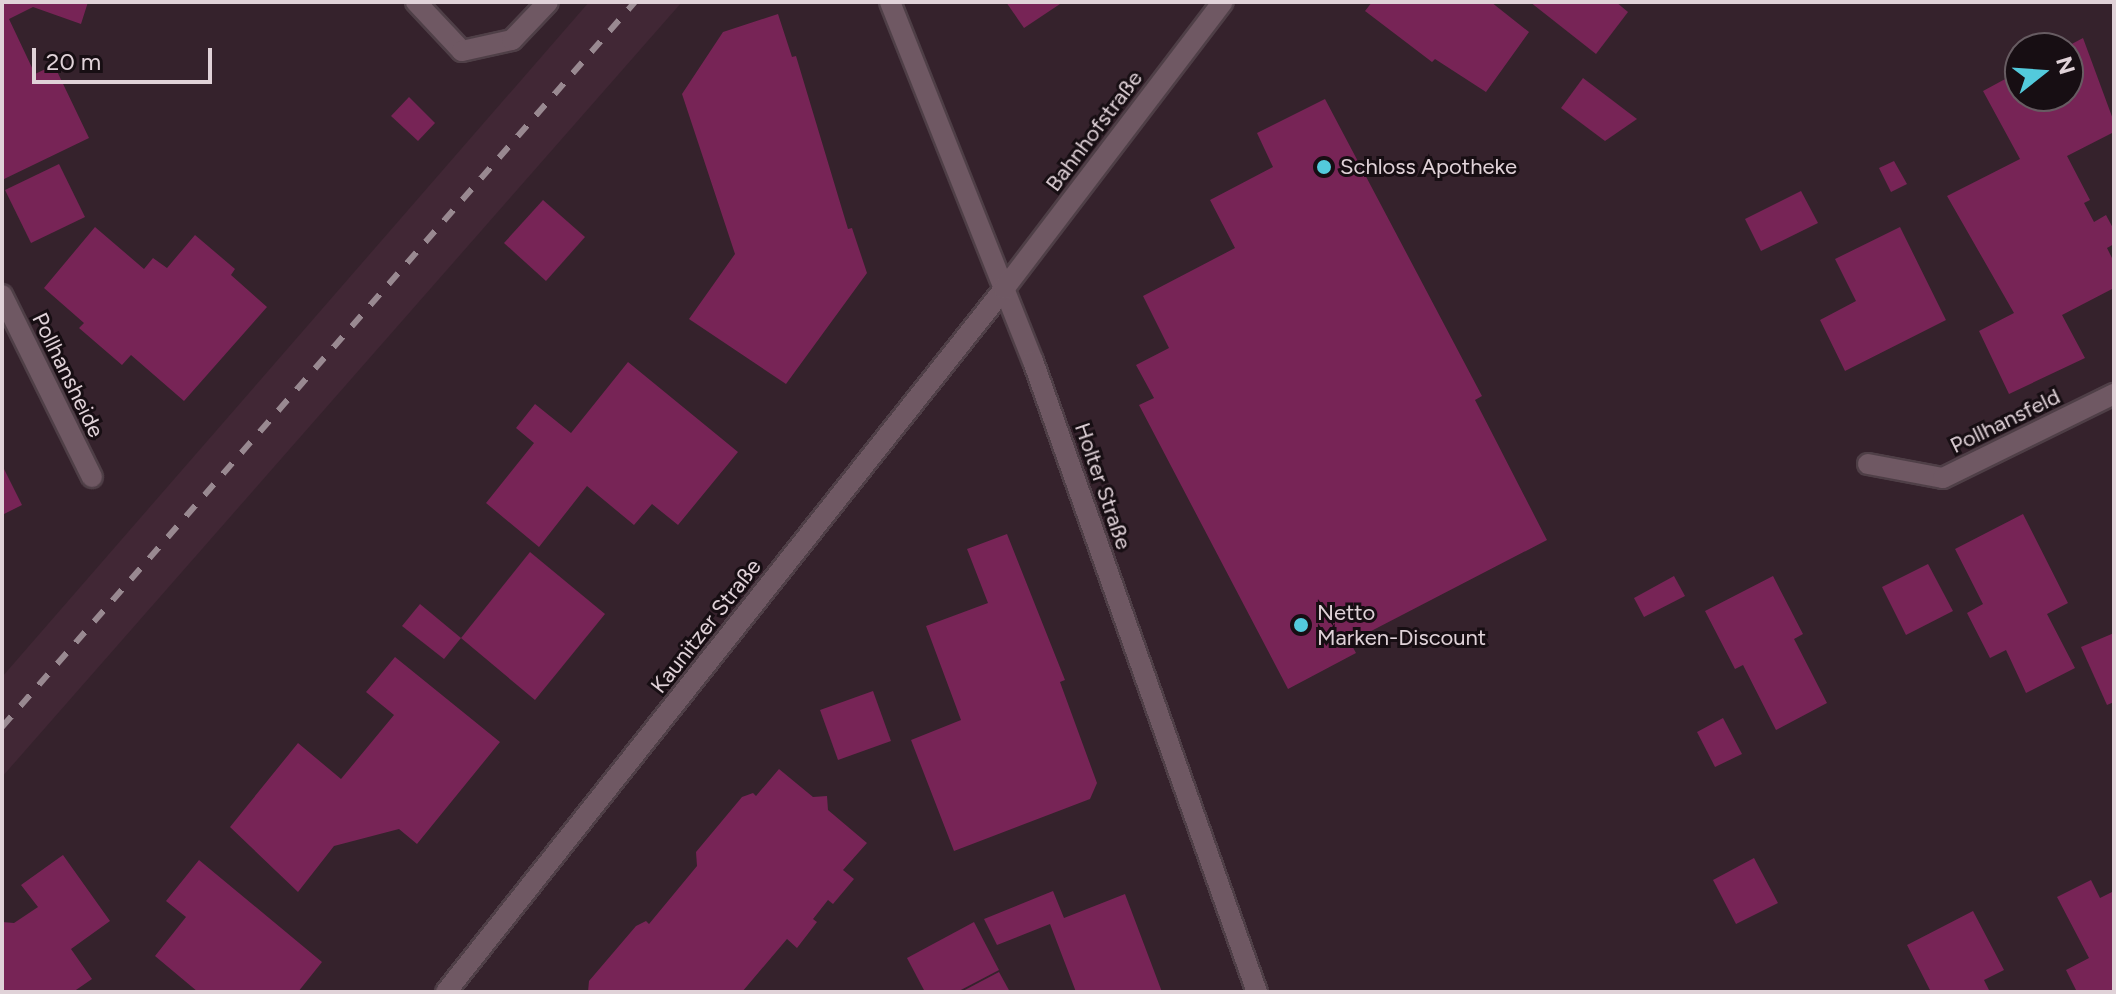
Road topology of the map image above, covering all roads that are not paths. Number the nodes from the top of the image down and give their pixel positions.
1 (416, 2) edge
2 (548, 2) edge
3 (890, 2) edge
4 (1223, 2) edge
5 (1004, 289) junction
6 (2, 295) edge
7 (2114, 394) edge
8 (1868, 464) dead end
9 (92, 477) dead end
10 (460, 975) junction
11 (446, 992) edge
12 (472, 992) edge
13 (1257, 992) edge

1 - 2 street
3 - 5 street, Holter Straße
4 - 5 street, Bahnhofstraße
5 - 10 street, Kaunitzer Straße
5 - 13 street, Holter Straße
6 - 9 street, Pollhansheide
7 - 8 street, Pollhansfeld
10 - 11 street, Kaunitzer Straße
10 - 12 street

